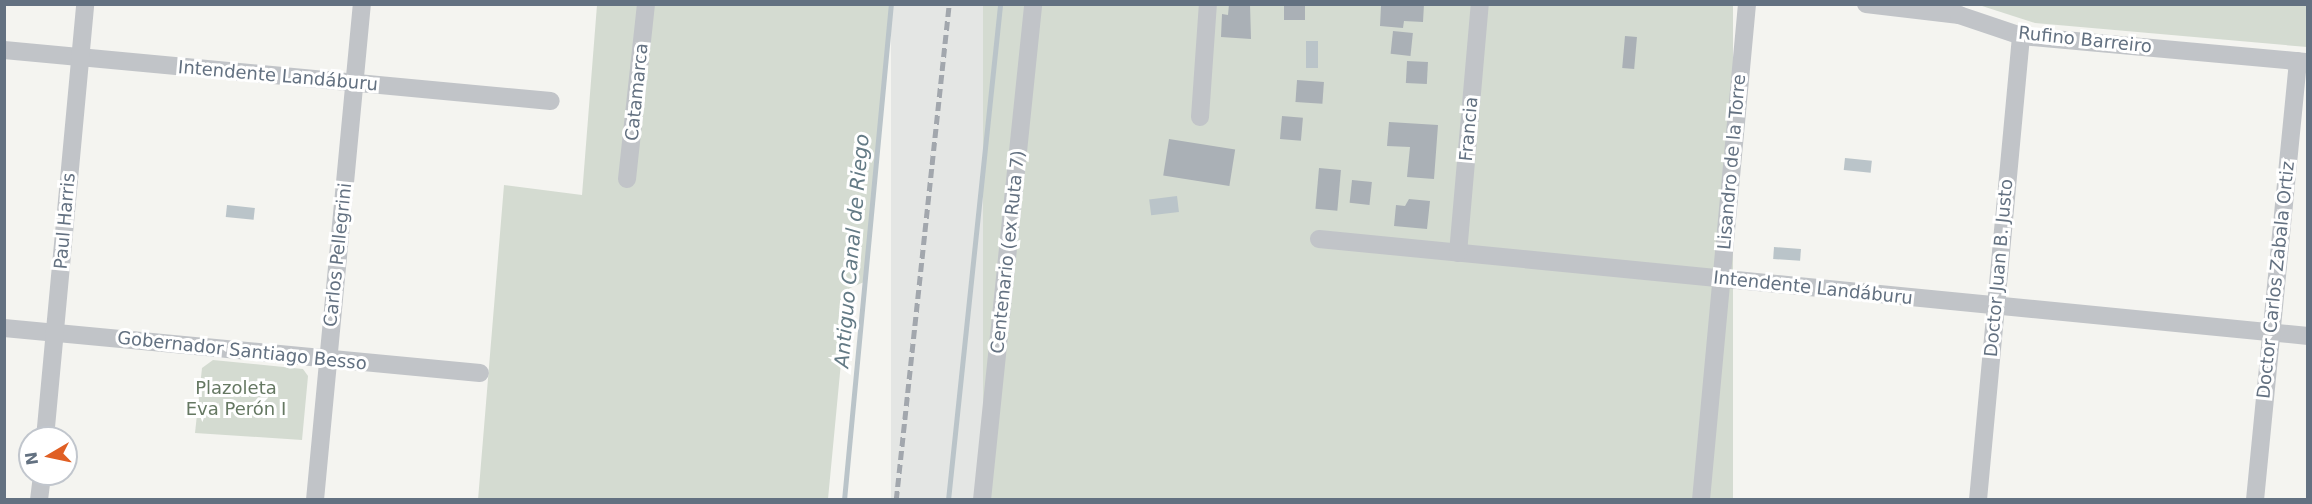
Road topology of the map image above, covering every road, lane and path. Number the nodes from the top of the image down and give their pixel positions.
1 (85, 4) edge
2 (362, 4) edge
3 (646, 4) edge
4 (1033, 4) edge
5 (1208, 4) edge
6 (1480, 4) edge
7 (1747, 4) edge
8 (1866, 4) edge
9 (2021, 36) junction
10 (4, 50) edge
11 (80, 57) junction
12 (2303, 62) edge
13 (355, 83) junction
14 (551, 101) dead end
15 (1200, 117) dead end
16 (627, 179) dead end
17 (1319, 239) dead end
18 (1458, 253) junction
19 (1722, 279) junction
20 (1996, 306) junction
21 (4, 328) edge
22 (56, 333) junction
23 (2271, 334) junction
24 (2307, 336) edge
25 (327, 361) junction
26 (480, 373) dead end
27 (46, 426) edge
28 (315, 500) edge
29 (982, 500) edge
30 (1701, 500) edge
31 (1978, 500) edge
32 (2255, 500) edge

1 - 11 street, Paul Harris
2 - 13 street, Carlos Pellegrini
3 - 16 street, Catamarca
4 - 29 street, Centenario (ex Ruta 7)
5 - 15 street
6 - 18 street, Francia
7 - 19 street, Lisandro de la Torre
8 - 9 street, Rufino Barreiro
9 - 12 street, Rufino Barreiro
9 - 20 street, Doctor Juan B. Justo
10 - 11 street, Intendente Landáburu
11 - 13 street, Intendente Landáburu
11 - 22 street, Paul Harris
12 - 23 street, Doctor Carlos Zabala Ortiz
13 - 14 street, Intendente Landáburu
13 - 25 street, Carlos Pellegrini
17 - 18 street, Intendente Landáburu
18 - 19 street, Intendente Landáburu
19 - 20 street, Intendente Landáburu
19 - 30 street, Lisandro de la Torre
20 - 23 street, Intendente Landáburu
20 - 31 street, Doctor Juan B. Justo
21 - 22 street, Gobernador Santiago Besso
22 - 25 street, Gobernador Santiago Besso
22 - 27 street, Paul Harris
23 - 24 street, Intendente Landáburu
23 - 32 street, Doctor Carlos Zabala Ortiz
25 - 26 street, Gobernador Santiago Besso
25 - 28 street, Carlos Pellegrini

